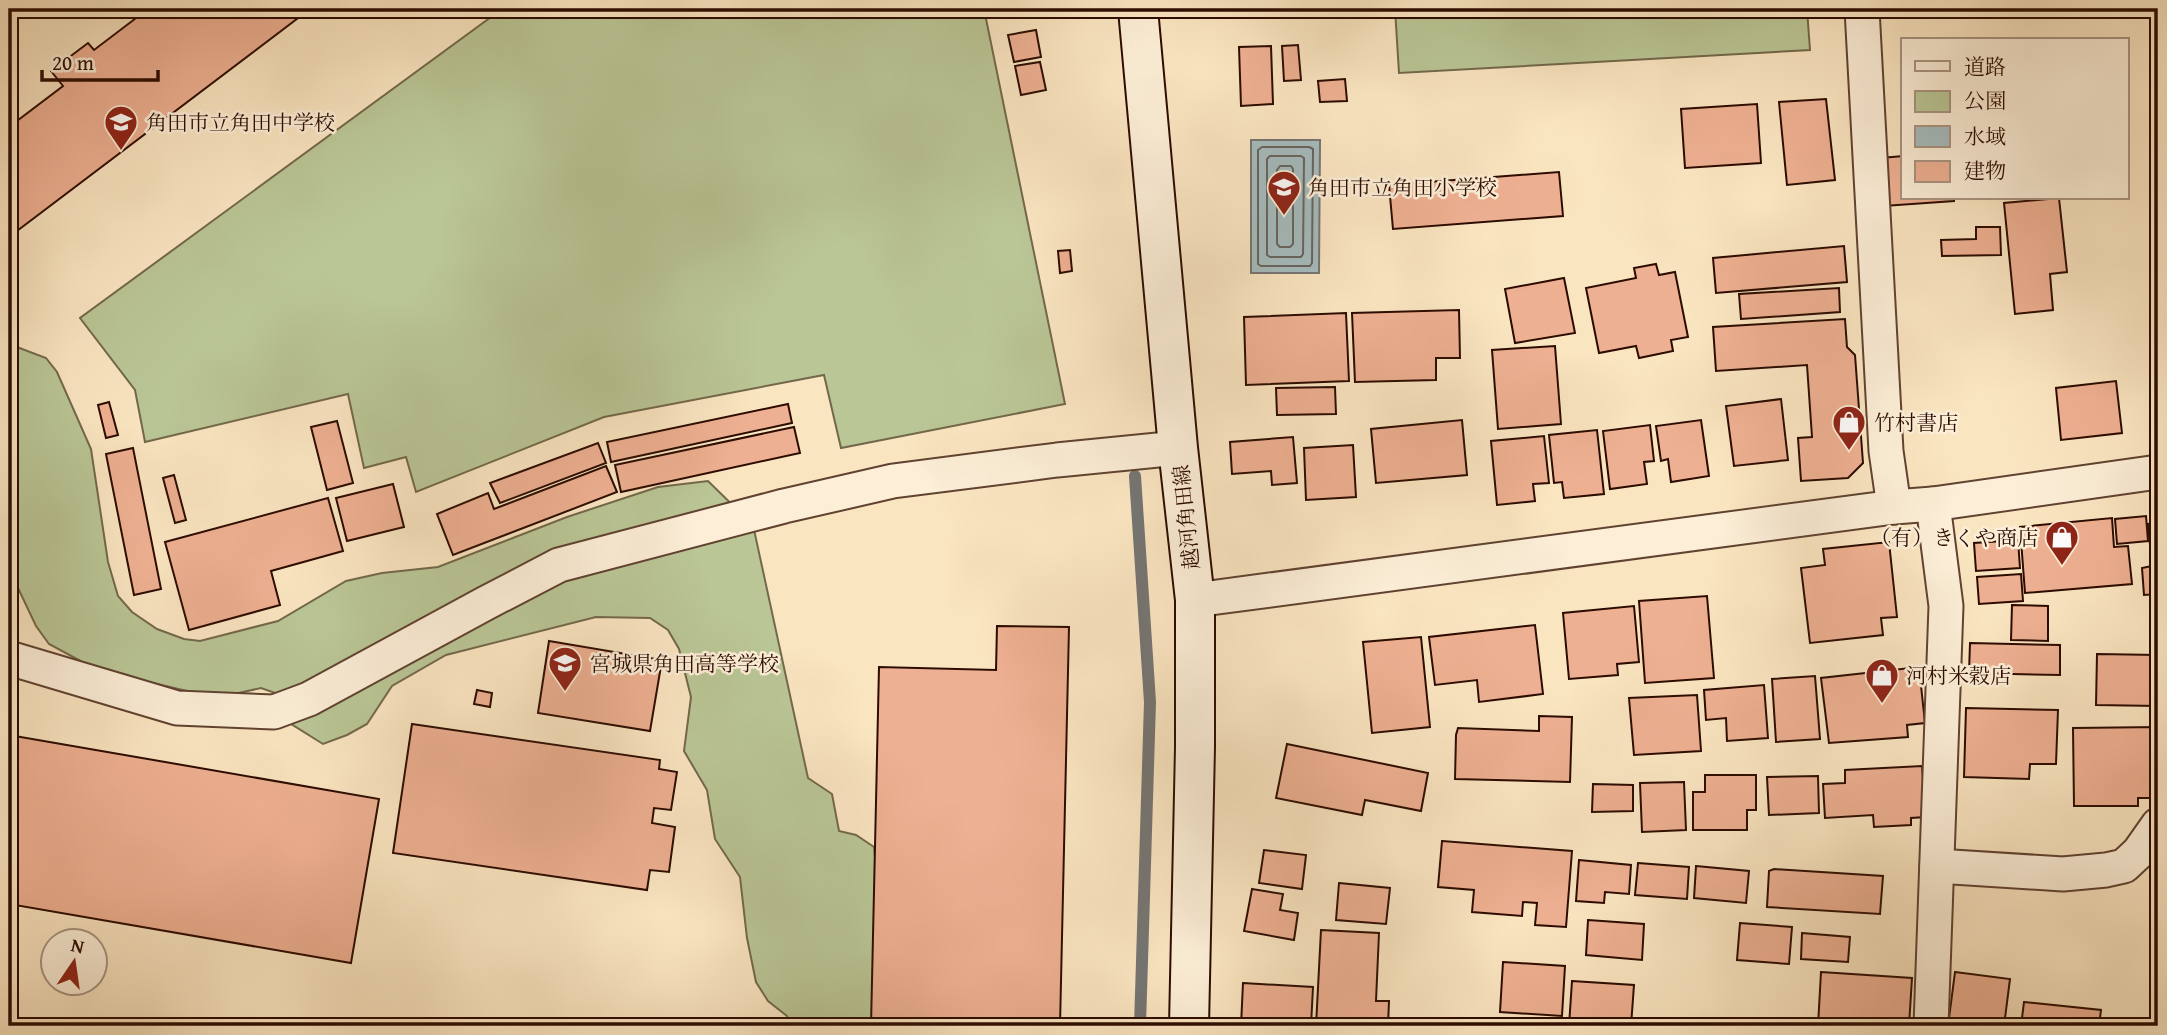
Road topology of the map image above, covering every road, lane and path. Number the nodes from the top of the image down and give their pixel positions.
1 (1138, 9) edge
2 (1862, 9) edge
3 (1178, 448) junction
4 (2158, 472) edge
5 (1933, 505) junction
6 (1894, 507) junction
7 (1195, 600) junction
8 (9, 658) edge
9 (2158, 825) edge
10 (1937, 866) junction
11 (1189, 1026) edge
12 (1931, 1026) edge

1 - 3 main road, 越河角田線
2 - 6 street
3 - 7 main road, 越河角田線
3 - 8 street
4 - 5 street
5 - 6 street
5 - 10 street
6 - 7 street
7 - 11 main road, 越河角田線
9 - 10 street
10 - 12 street

